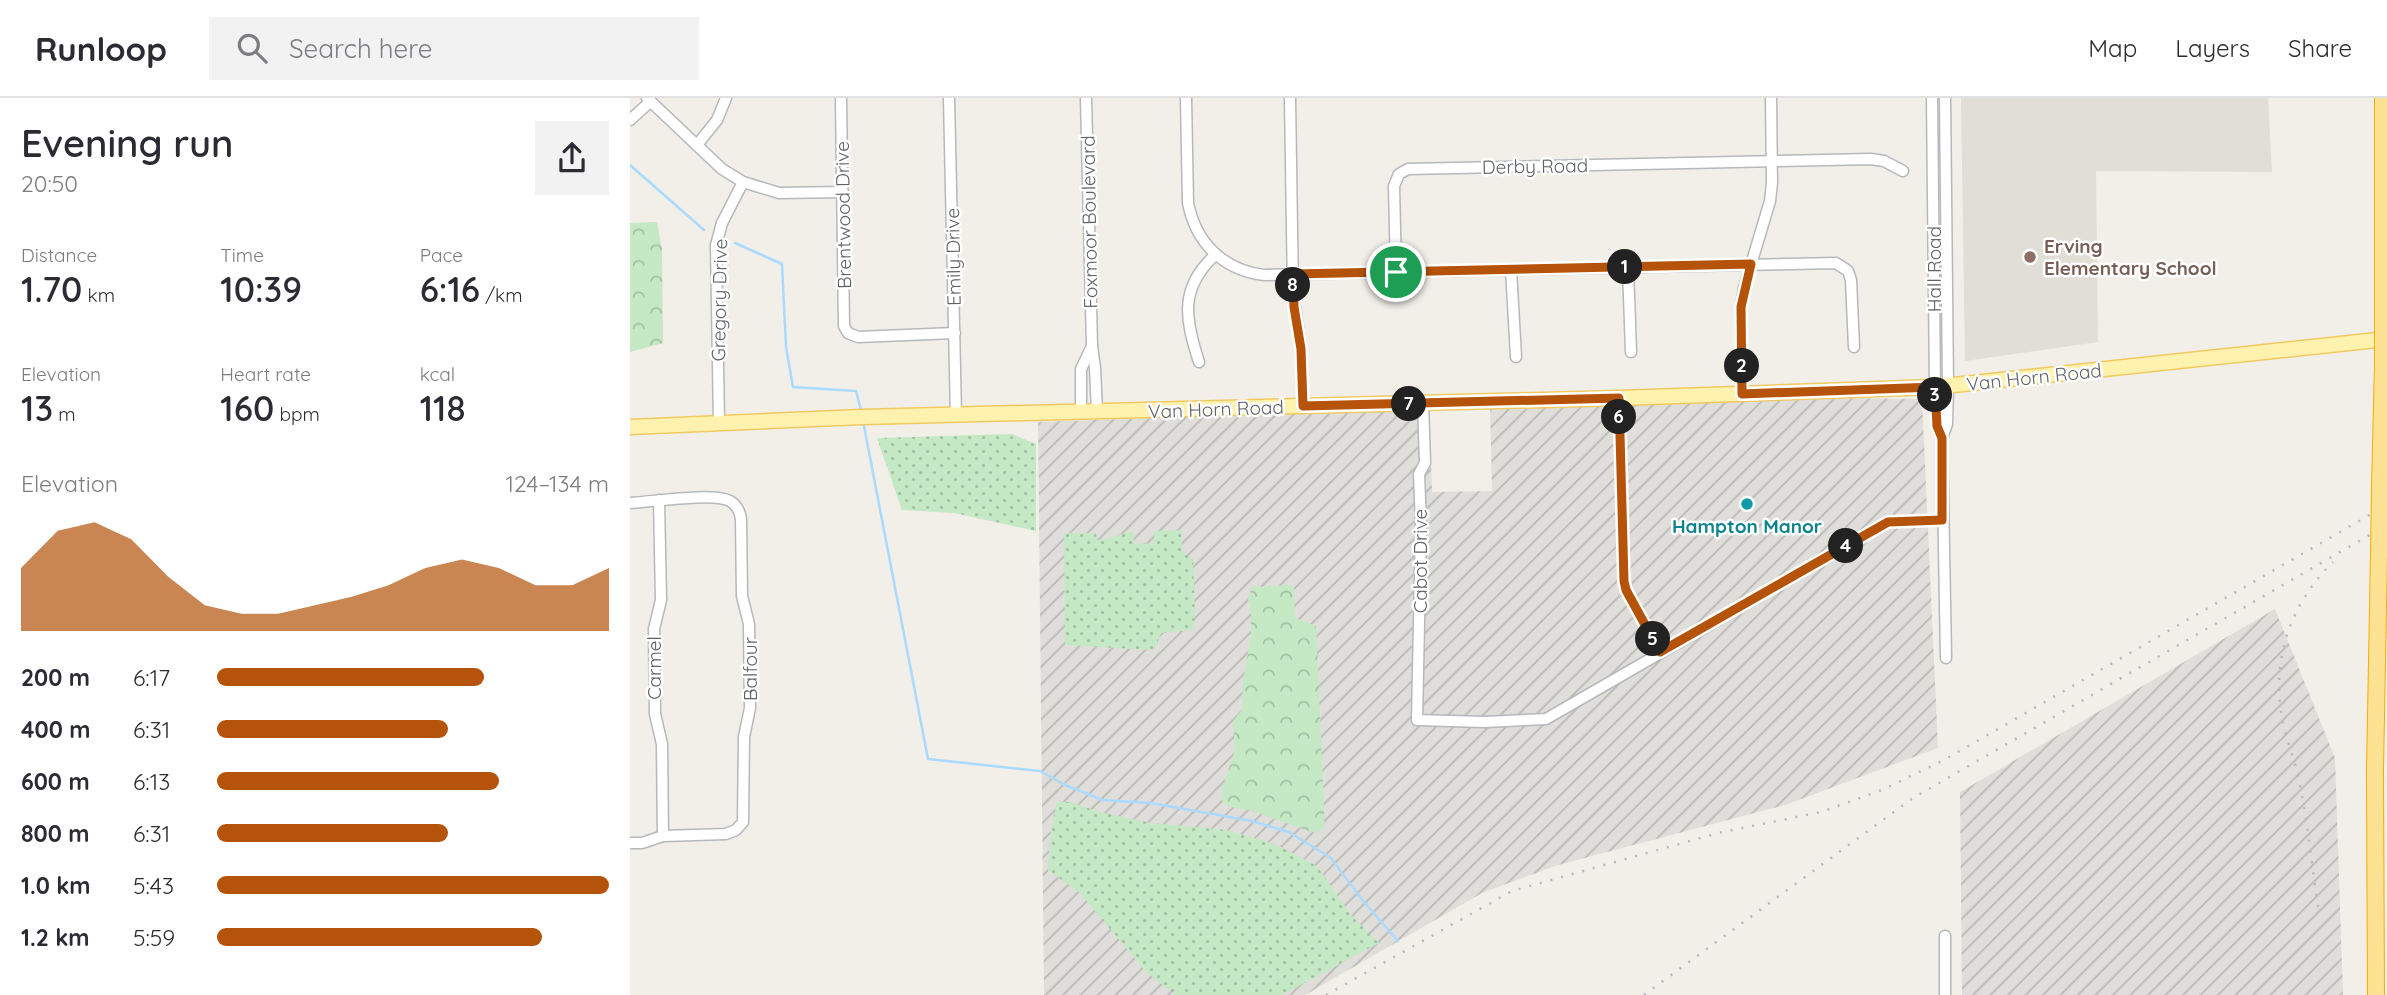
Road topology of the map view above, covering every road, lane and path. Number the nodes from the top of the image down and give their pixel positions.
1 (726, 98) edge
2 (841, 98) edge
3 (949, 98) edge
4 (1086, 98) edge
5 (1186, 98) edge
6 (1290, 98) edge
7 (1771, 98) edge
8 (1933, 98) edge
9 (1945, 98) edge
10 (2383, 98) edge
11 (649, 100) edge
12 (1946, 118) junction
13 (1933, 119) junction
14 (630, 120) edge
15 (697, 145) junction
16 (1772, 160) junction
17 (1903, 171) dead end
18 (743, 182) junction
19 (843, 192) junction
20 (1215, 255) junction
21 (1751, 264) junction
22 (1628, 267) junction
23 (1511, 270) junction
24 (1396, 272) junction
25 (1293, 274) junction
26 (955, 333) junction
27 (2387, 338) edge
28 (1092, 346) junction
29 (1854, 347) dead end
30 (1631, 352) dead end
31 (1516, 357) dead end
32 (1199, 362) dead end
33 (1941, 387) junction
34 (1742, 394) junction
35 (1619, 398) junction
36 (1423, 403) junction
37 (1303, 406) junction
38 (1081, 412) junction
39 (1097, 412) junction
40 (956, 416) junction
41 (719, 422) junction
42 (630, 427) edge
43 (659, 500) junction
44 (630, 503) edge
45 (1942, 520) junction
46 (1660, 652) junction
47 (1946, 658) dead end
48 (663, 836) junction
49 (630, 843) edge
50 (1945, 936) dead end
51 (1945, 995) edge
52 (2376, 995) edge

1 - 15 street
2 - 19 street, Brentwood Drive
3 - 26 street, Emily Drive
4 - 28 street, Foxmoor Boulevard
5 - 20 street
6 - 25 street
7 - 16 street
8 - 13 street, Hall Road
9 - 12 street, Hall Road
10 - 52 highway, bridge
11 - 14 street
11 - 15 street
12 - 13 street
12 - 33 street, Hall Road
13 - 33 street, Hall Road
15 - 18 street
16 - 17 street
16 - 21 street
16 - 24 street, Derby Road
18 - 19 street
18 - 41 street, Gregory Drive
19 - 26 street, Brentwood Drive
20 - 25 street
20 - 32 street
21 - 22 street
21 - 29 street
21 - 34 street
22 - 23 street
22 - 30 street
23 - 24 street
23 - 31 street
24 - 25 street
25 - 37 street
26 - 40 street, Emily Drive
27 - 33 main road, Van Horn Road
28 - 38 street, Foxmoor Boulevard
28 - 39 street, Foxmoor Boulevard
33 - 34 main road, Van Horn Road
33 - 45 street, Hall Road
34 - 35 main road, Van Horn Road
35 - 36 main road, Van Horn Road
35 - 46 street
36 - 37 main road, Van Horn Road
36 - 46 street, Cabot Drive
37 - 39 main road, Van Horn Road
38 - 39 main road, Van Horn Road
38 - 40 main road, Van Horn Road
40 - 41 main road, Van Horn Road
41 - 42 main road, Van Horn Road
43 - 44 street, Balfour
43 - 48 street, Carmel
43 - 48 street, Balfour
45 - 46 street
45 - 47 street, Hall Road
48 - 49 street, Balfour
50 - 51 street

